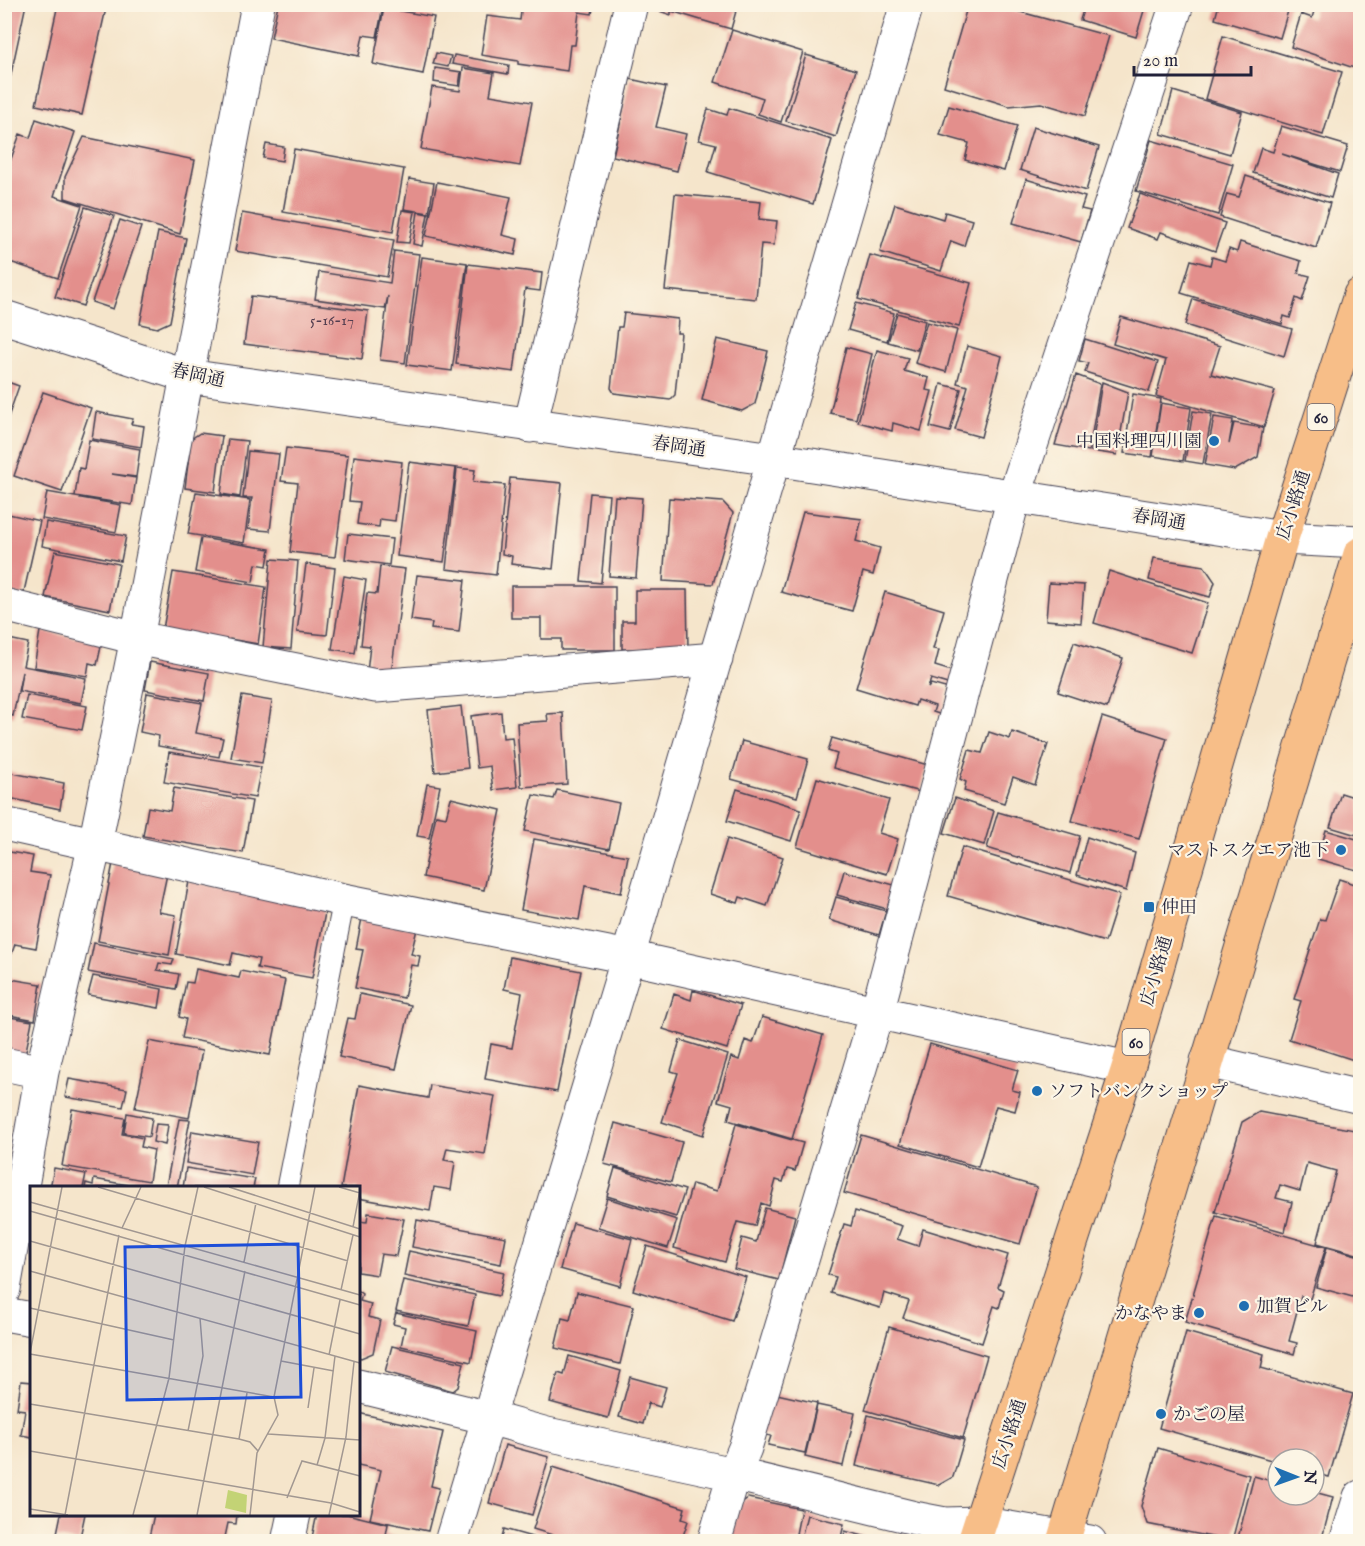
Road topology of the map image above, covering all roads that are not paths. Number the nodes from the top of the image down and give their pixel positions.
1 (258, 4) edge
2 (631, 4) edge
3 (907, 4) edge
4 (1178, 4) edge
5 (1360, 295) edge
6 (4, 317) edge
7 (187, 376) junction
8 (530, 426) junction
9 (773, 459) junction
10 (1014, 497) junction
11 (1282, 538) junction
12 (1360, 542) edge
13 (1360, 554) edge
14 (4, 605) edge
15 (137, 638) junction
16 (716, 659) junction
17 (4, 824) edge
18 (95, 844) junction
19 (344, 900) junction
20 (628, 957) junction
21 (877, 1012) junction
22 (1207, 1062) junction
23 (4, 1064) edge
24 (1128, 1068) junction
25 (42, 1072) junction
26 (1360, 1097) edge
27 (287, 1186) edge
28 (4, 1289) edge
29 (4, 1314) edge
30 (30, 1319) edge
31 (360, 1386) edge
32 (489, 1418) junction
33 (734, 1474) junction
34 (1360, 1497) edge
35 (294, 1516) edge
36 (977, 1532) edge
37 (1072, 1540) edge
38 (288, 1542) edge
39 (452, 1542) edge
40 (714, 1542) edge
41 (1346, 1542) edge

1 - 7 street
2 - 8 street
3 - 9 street
4 - 10 street
5 - 11 main road, 広小路通 / 60
6 - 7 street, 春岡通
7 - 8 street, 春岡通
7 - 15 street
8 - 9 street, 春岡通
9 - 10 street, 春岡通
9 - 16 street
10 - 11 street, 春岡通
10 - 21 street
11 - 12 street, 春岡通
11 - 24 main road, 広小路通 / 60
13 - 22 main road
14 - 15 street
15 - 16 street
15 - 18 street
16 - 20 street
17 - 18 street
18 - 19 street
18 - 25 street
19 - 20 street
19 - 27 lane
20 - 21 street
20 - 32 street
21 - 24 street
21 - 33 street
22 - 26 street
22 - 37 main road
23 - 25 street
24 - 36 main road, 広小路通 / 60
25 - 28 street
29 - 30 street
31 - 32 street
32 - 33 street
32 - 39 street
33 - 36 street
33 - 40 street
34 - 41 street
35 - 38 street
36 - 37 street

